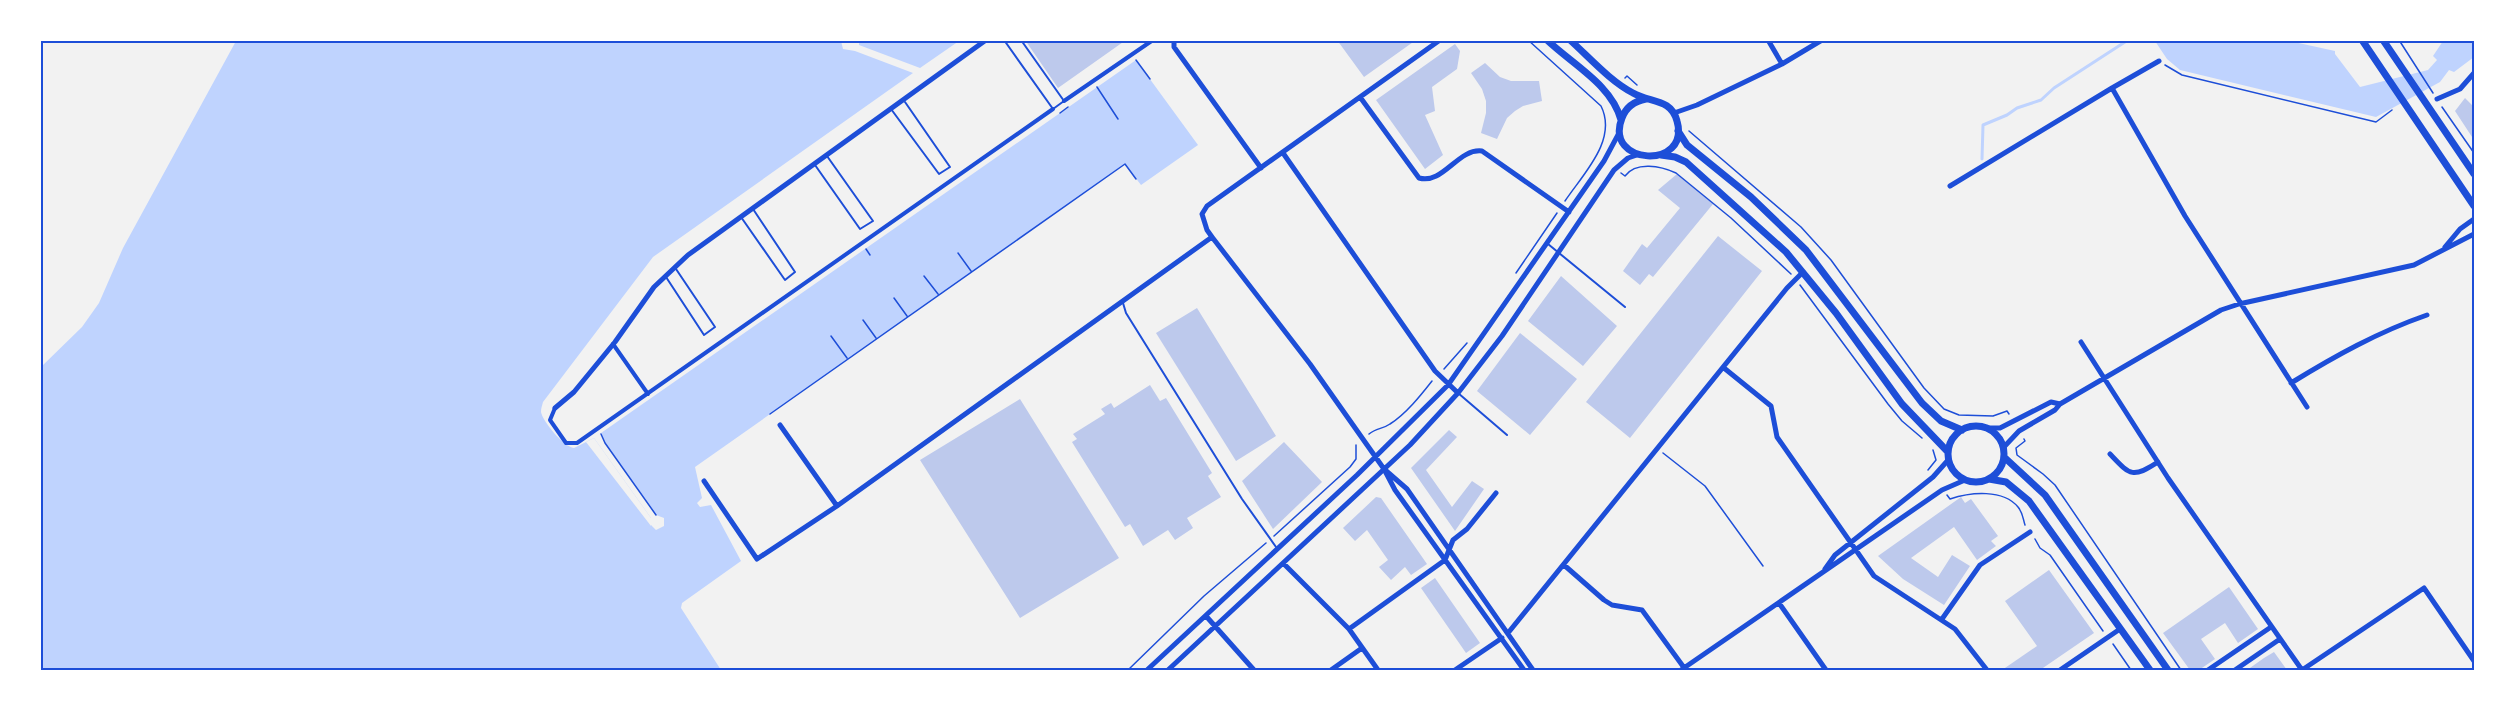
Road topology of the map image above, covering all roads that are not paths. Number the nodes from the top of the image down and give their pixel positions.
1 (986, 40) edge
2 (1004, 40) edge
3 (1021, 40) edge
4 (1153, 40) edge
5 (1174, 40) edge
6 (1440, 40) edge
7 (1547, 40) edge
8 (1570, 40) edge
9 (1768, 40) edge
10 (1822, 40) edge
11 (2362, 40) edge
12 (2382, 40) edge
13 (2159, 61) road end
14 (1782, 64) junction
15 (2475, 73) edge
16 (2112, 88) junction
17 (1360, 97) junction
18 (1646, 99) junction
19 (2437, 99) road end
20 (904, 100) junction
21 (1064, 101) junction
22 (891, 109) junction
23 (1053, 109) junction
24 (1674, 113) junction
25 (1621, 120) junction
26 (1678, 131) junction
27 (1620, 132) junction
28 (1282, 153) junction
29 (1637, 155) junction
30 (1661, 155) junction
31 (827, 156) junction
32 (815, 165) junction
33 (1261, 168) junction
34 (2475, 174) edge
35 (1950, 186) dead end
36 (2475, 206) edge
37 (753, 209) junction
38 (1569, 212) junction
39 (741, 217) junction
40 (2475, 219) edge
41 (2475, 234) edge
42 (1212, 237) junction
43 (1548, 244) junction
44 (2444, 248) junction
45 (1558, 252) junction
46 (675, 267) junction
47 (1803, 272) junction
48 (666, 277) junction
49 (1122, 301) junction
50 (2240, 304) junction
51 (1625, 307) dead end
52 (2427, 315) dead end
53 (2081, 342) dead end
54 (613, 344) junction
55 (1724, 368) junction
56 (2104, 379) junction
57 (2291, 383) junction
58 (1448, 385) junction
59 (1458, 393) junction
60 (648, 394) junction
61 (2060, 404) junction
62 (2307, 407) dead end
63 (555, 408) joint
64 (780, 425) dead end
65 (1987, 428) junction
66 (1962, 430) junction
67 (1507, 435) dead end
68 (2003, 448) junction
69 (2110, 454) dead end
70 (1948, 455) junction
71 (1376, 456) junction
72 (2004, 457) junction
73 (2158, 462) junction
74 (1384, 469) junction
75 (1989, 479) junction
76 (1965, 480) junction
77 (704, 481) dead end
78 (1497, 493) dead end
79 (837, 506) junction
80 (2030, 532) road end
81 (1850, 542) junction
82 (1448, 547) junction
83 (1278, 549) junction
84 (1856, 551) junction
85 (1445, 560) junction
86 (1283, 563) junction
87 (1564, 565) junction
88 (1820, 575) junction
89 (1779, 603) junction
90 (1206, 616) junction
91 (1942, 619) junction
92 (1215, 626) junction
93 (2271, 627) junction
94 (1349, 629) junction
95 (2120, 629) junction
96 (1508, 633) junction
97 (1502, 638) junction
98 (2280, 639) junction
99 (1362, 648) junction
100 (2475, 661) edge
101 (1147, 670) edge
102 (1167, 670) edge
103 (1254, 670) edge
104 (1331, 670) edge
105 (1378, 670) edge
106 (1455, 670) edge
107 (1524, 670) edge
108 (1533, 670) edge
109 (1684, 670) edge
110 (1826, 670) edge
111 (1987, 670) edge
112 (2060, 670) edge
113 (2150, 670) edge
114 (2168, 670) edge
115 (2208, 670) edge
116 (2235, 670) edge

1 - 20 street
2 - 23 lane
3 - 21 lane
4 - 21 street
5 - 33 street
6 - 17 street
7 - 25 street
8 - 18 street
9 - 14 street
10 - 14 street
11 - 36 street
12 - 34 street
13 - 16 street
14 - 24 street
15 - 19 street
16 - 35 street
16 - 50 street
17 - 28 street
17 - 38 street
18 - 24 street
18 - 25 street
20 - 22 street
20 - 22 lane
21 - 23 lane
22 - 31 street
23 - 60 street
24 - 26 street
25 - 27 street
26 - 30 street
26 - 66 street
27 - 29 street
27 - 38 street
28 - 33 street
28 - 58 street
29 - 30 street
29 - 45 street
30 - 47 street
31 - 32 street
31 - 32 lane
32 - 37 street
33 - 42 street
37 - 39 street
37 - 39 lane
38 - 43 street
39 - 46 street
40 - 44 street
41 - 44 street
42 - 49 street
42 - 71 street
43 - 45 lane
43 - 58 street
44 - 50 street
45 - 51 lane
45 - 59 street
46 - 48 street
46 - 48 lane
47 - 55 street
47 - 70 street
48 - 54 street
49 - 79 street
49 - 83 lane
50 - 56 street
50 - 57 street
52 - 57 street
53 - 56 street
54 - 60 street
54 - 63 street
55 - 81 street
55 - 87 street
56 - 61 street
56 - 73 street
57 - 62 street
58 - 59 street
58 - 71 street
59 - 67 lane
59 - 74 street
60 - 63 street
61 - 65 street
61 - 68 street
64 - 79 street
65 - 66 street
65 - 68 street
66 - 70 street
68 - 72 street
69 - 73 street
70 - 76 street
70 - 81 street
71 - 74 street
71 - 83 street
72 - 75 street
72 - 114 street
73 - 93 street
74 - 82 street
74 - 85 street
74 - 86 street
75 - 76 street
75 - 95 street
76 - 84 street
77 - 79 street
78 - 82 street
80 - 91 street
81 - 84 street
81 - 88 street
82 - 85 street
82 - 96 street
83 - 90 street
84 - 88 street
84 - 91 street
85 - 94 street
85 - 97 street
86 - 92 street
86 - 94 street
87 - 96 street
87 - 109 street
88 - 89 street
89 - 109 street
89 - 110 street
90 - 92 street
90 - 101 street
91 - 111 street
92 - 102 street
92 - 103 street
93 - 98 street
93 - 115 street
94 - 99 street
95 - 112 street
95 - 113 street
96 - 108 street
97 - 106 street
97 - 107 street
98 - 100 street
98 - 116 street
99 - 104 street
99 - 105 street

